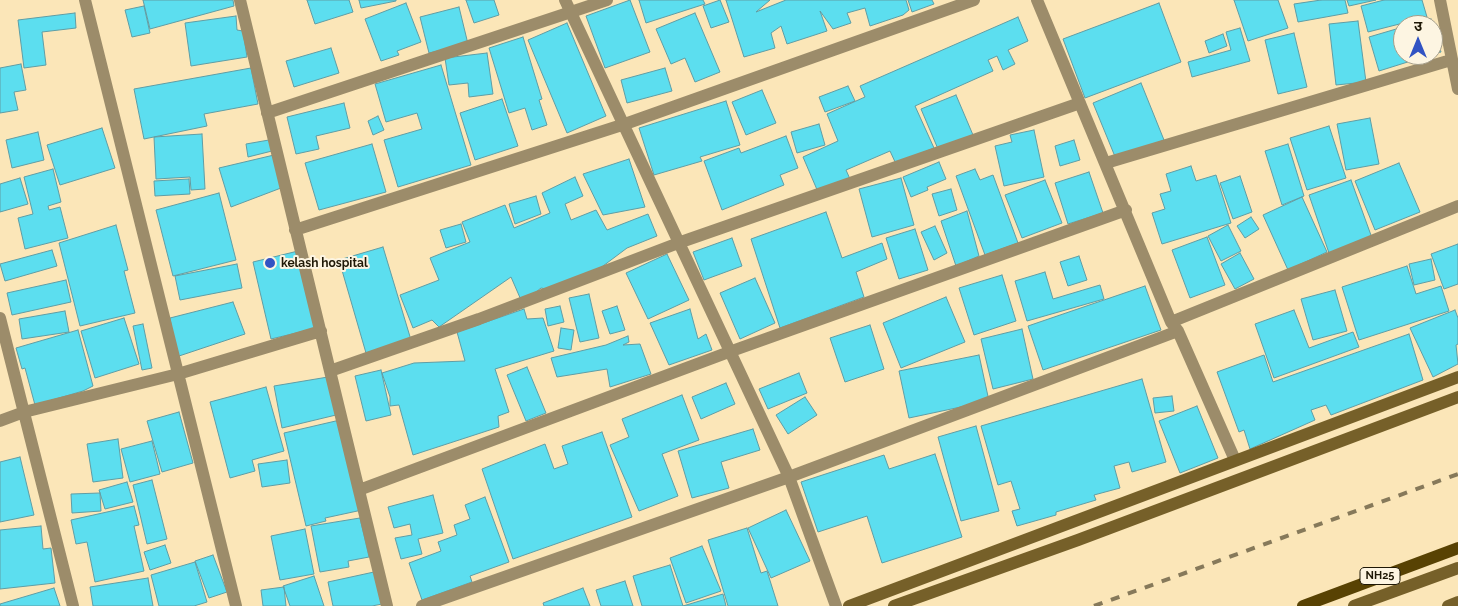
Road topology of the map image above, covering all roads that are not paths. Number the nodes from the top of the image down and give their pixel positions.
1 (85, 0) edge
2 (240, 0) edge
3 (565, 0) edge
4 (607, 0) edge
5 (974, 0) edge
6 (1038, 0) edge
7 (1440, 0) edge
8 (572, 13) junction
9 (1451, 60) junction
10 (1458, 88) edge
11 (1080, 103) junction
12 (267, 113) junction
13 (625, 124) junction
14 (1106, 163) junction
15 (1458, 206) edge
16 (1126, 210) junction
17 (295, 230) junction
18 (681, 242) junction
19 (0, 318) edge
20 (1175, 327) junction
21 (320, 332) junction
22 (729, 352) junction
23 (330, 371) junction
24 (178, 374) junction
25 (1458, 377) edge
26 (1458, 397) edge
27 (24, 412) junction
28 (0, 421) edge
29 (1235, 460) junction
30 (789, 476) junction
31 (359, 490) junction
32 (1458, 548) edge
33 (1458, 568) edge
34 (1458, 602) edge
35 (73, 606) edge
36 (236, 606) edge
37 (387, 606) edge
38 (422, 606) edge
39 (836, 606) edge
40 (849, 606) edge
41 (894, 606) edge
42 (1303, 606) edge
43 (1354, 606) edge
44 (1448, 606) edge

1 - 24 street
2 - 12 street
3 - 8 street
4 - 8 street
5 - 13 street
6 - 11 street
7 - 9 street
8 - 12 street
8 - 13 street
9 - 10 street
9 - 14 street
11 - 14 street
11 - 18 street
12 - 17 street
13 - 17 street
13 - 18 street
14 - 16 street
15 - 20 street
16 - 20 street
16 - 22 street
17 - 21 street
18 - 22 street
18 - 23 street
19 - 27 street
20 - 29 street
20 - 30 street
21 - 23 street
21 - 24 street
22 - 30 street
22 - 31 street
23 - 31 street
24 - 27 street
24 - 36 street
25 - 29 street
26 - 41 street
27 - 28 street
27 - 35 street
29 - 40 street
30 - 38 street
30 - 39 street
31 - 37 street
32 - 42 main road, NH25
33 - 43 street
34 - 44 street

